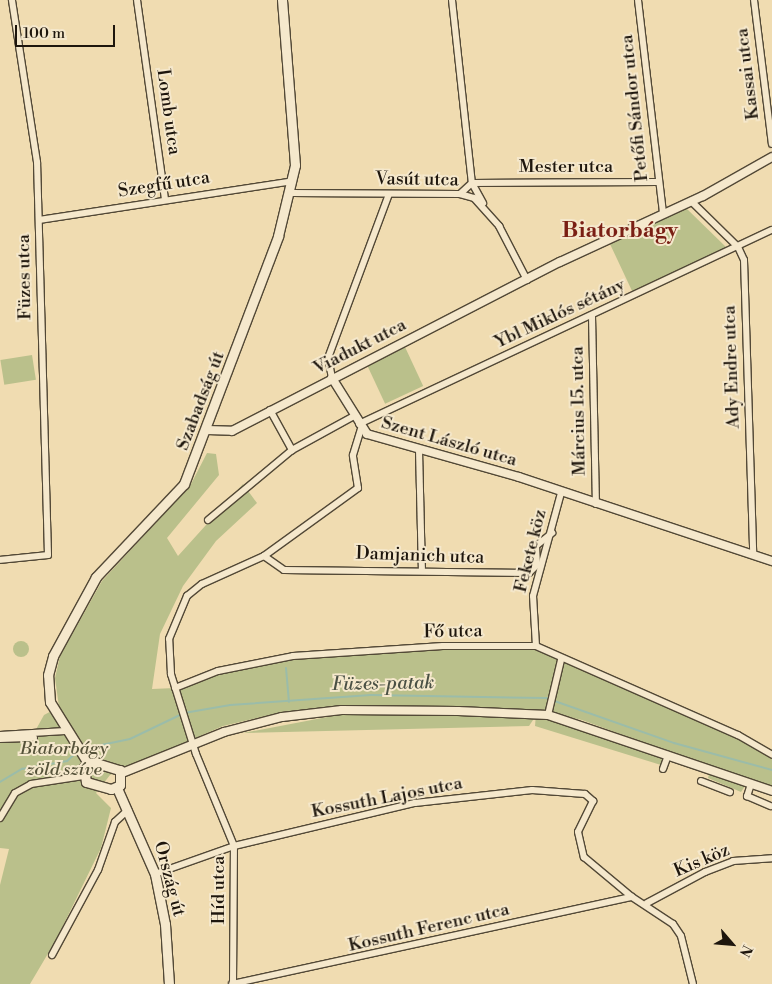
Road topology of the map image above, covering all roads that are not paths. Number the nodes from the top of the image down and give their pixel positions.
1 (12, 0) edge
2 (137, 0) edge
3 (282, 0) edge
4 (452, 0) edge
5 (638, 0) edge
6 (754, 0) edge
7 (772, 144) edge
8 (772, 157) edge
9 (293, 181) junction
10 (472, 182) junction
11 (659, 182) junction
12 (291, 193) junction
13 (389, 194) junction
14 (460, 194) junction
15 (166, 199) junction
16 (691, 201) junction
17 (484, 206) junction
18 (662, 214) junction
19 (39, 220) junction
20 (772, 230) edge
21 (738, 247) junction
22 (527, 280) junction
23 (592, 316) junction
24 (332, 378) junction
25 (270, 410) junction
26 (354, 416) junction
27 (360, 426) junction
28 (207, 430) junction
29 (292, 450) junction
30 (419, 450) junction
31 (561, 494) junction
32 (596, 504) junction
33 (208, 520) dead end
34 (552, 533) junction
35 (753, 554) junction
36 (264, 556) junction
37 (0, 560) edge
38 (772, 561) edge
39 (422, 571) junction
40 (536, 646) junction
41 (561, 660) junction
42 (175, 688) junction
43 (548, 715) junction
44 (65, 731) junction
45 (0, 735) edge
46 (40, 735) junction
47 (0, 740) edge
48 (193, 744) junction
49 (668, 755) junction
50 (772, 755) edge
51 (88, 763) junction
52 (663, 768) dead end
53 (122, 774) junction
54 (83, 776) junction
55 (701, 781) dead end
56 (751, 784) junction
57 (117, 788) junction
58 (772, 791) edge
59 (730, 792) dead end
60 (771, 806) dead end
61 (128, 810) junction
62 (0, 818) edge
63 (234, 846) junction
64 (772, 858) edge
65 (155, 874) junction
66 (632, 897) junction
67 (647, 903) junction
68 (52, 955) dead end
69 (169, 984) edge
70 (233, 984) edge
71 (693, 984) edge

1 - 19 street, Füzes utca
2 - 15 street, Lomb utca
3 - 9 main road, Szabadság út
4 - 10 street
5 - 11 street, Petőfi Sándor utca
6 - 7 street, Kassai utca
8 - 16 street, Viadukt utca
9 - 12 main road, Szabadság út
9 - 15 street, Szegfű utca
10 - 11 street, Mester utca
10 - 14 street
10 - 17 street
11 - 18 street, Petőfi Sándor utca
12 - 13 street, Vasút utca
12 - 28 main road, Szabadság út
13 - 14 street, Vasút utca
13 - 24 street, Szent László utca
14 - 17 street, Vasút utca
15 - 19 street, Szegfű utca
16 - 18 street, Viadukt utca
16 - 21 street
17 - 22 street
18 - 22 street, Viadukt utca
19 - 37 street, Füzes utca
20 - 21 street, Ybl Miklós sétány
21 - 23 street, Ybl Miklós sétány
21 - 35 street, Ady Endre utca
22 - 24 street, Viadukt utca
23 - 27 street, Ybl Miklós sétány
23 - 32 street, Március 15. utca
24 - 25 street, Viadukt utca
24 - 26 street, Szent László utca
25 - 28 street, Viadukt utca
25 - 29 street
26 - 27 street, Szent László utca
26 - 29 street
27 - 30 street, Szent László utca
27 - 36 street
28 - 44 main road, Szabadság út
29 - 33 street
30 - 31 street, Szent László utca
30 - 39 street
31 - 32 street, Szent László utca
31 - 34 street, Fekete köz
32 - 35 street, Szent László utca
34 - 39 street, Damjanich utca
34 - 40 street, Fekete köz
35 - 38 street, Szent László utca
36 - 39 street, Damjanich utca
36 - 42 street
40 - 41 street, Fő utca
40 - 42 street, Fő utca
41 - 43 street
41 - 50 street, Fő utca
42 - 48 street
43 - 48 street
43 - 49 street
44 - 46 street
44 - 51 main road, Szabadság út
45 - 46 street
46 - 47 street
48 - 53 street
48 - 63 street, Híd utca
49 - 52 street
49 - 56 street
51 - 53 main road
51 - 54 main road
53 - 57 main road
54 - 57 main road
54 - 62 street
55 - 59 street
56 - 58 street
56 - 60 street
57 - 61 main road, Ország út
61 - 65 main road, Ország út
61 - 68 street
63 - 65 street, Kossuth Lajos utca
63 - 66 street, Kossuth Lajos utca
63 - 70 street, Híd utca
64 - 67 street, Kis köz
65 - 69 main road, Ország út
66 - 67 street
66 - 70 street, Kossuth Ferenc utca
67 - 71 street

